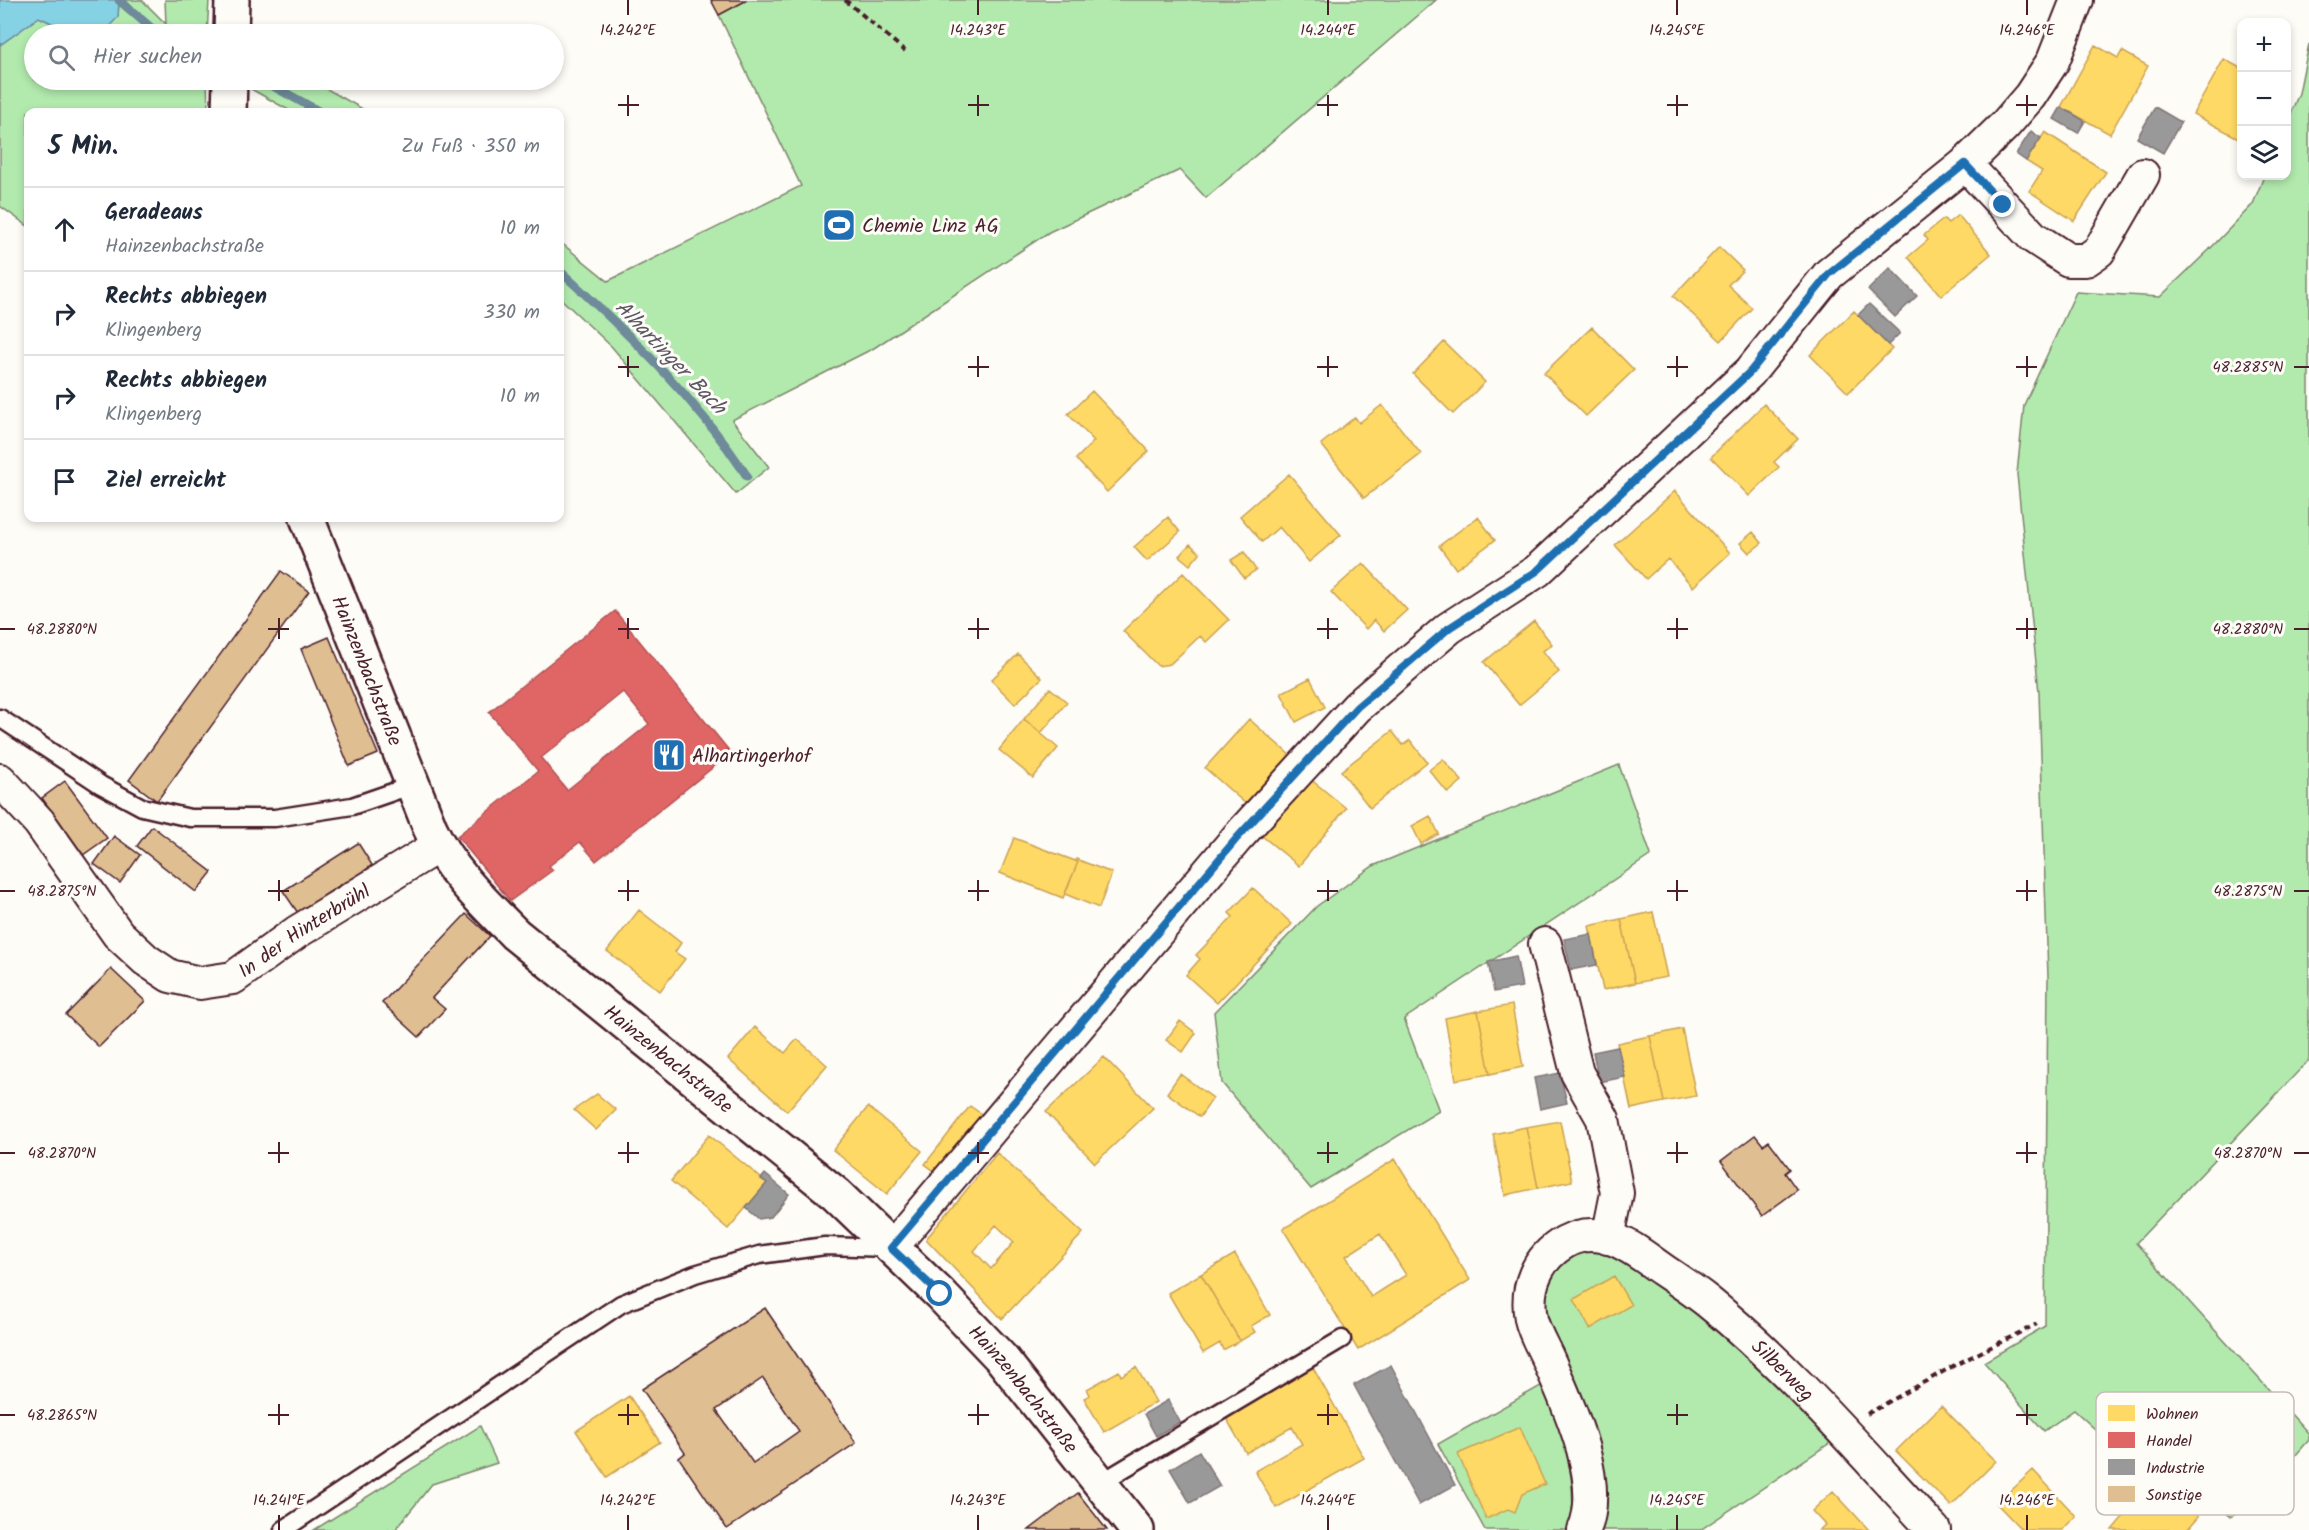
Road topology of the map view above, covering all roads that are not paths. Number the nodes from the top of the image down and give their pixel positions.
1 (2077, 0) edge
2 (1965, 164) junction
3 (2143, 175) dead end
4 (309, 522) edge
5 (0, 718) edge
6 (0, 780) edge
7 (413, 785) junction
8 (438, 846) junction
9 (1545, 944) dead end
10 (1608, 1238) junction
11 (891, 1248) junction
12 (1342, 1339) dead end
13 (1100, 1483) junction
14 (283, 1530) edge
15 (1137, 1530) edge
16 (1584, 1530) edge
17 (1934, 1530) edge

1 - 2 street
2 - 3 street
2 - 11 street
4 - 7 street, Hainzenbachstraße
5 - 7 lane
6 - 8 street, In der Hinterbrühl
7 - 8 street, Hainzenbachstraße
8 - 11 street, Hainzenbachstraße
9 - 10 street
10 - 16 street, Silberweg
10 - 17 street, Silberweg
11 - 13 street, Hainzenbachstraße
11 - 14 lane
12 - 13 lane
13 - 15 street, Hainzenbachstraße

